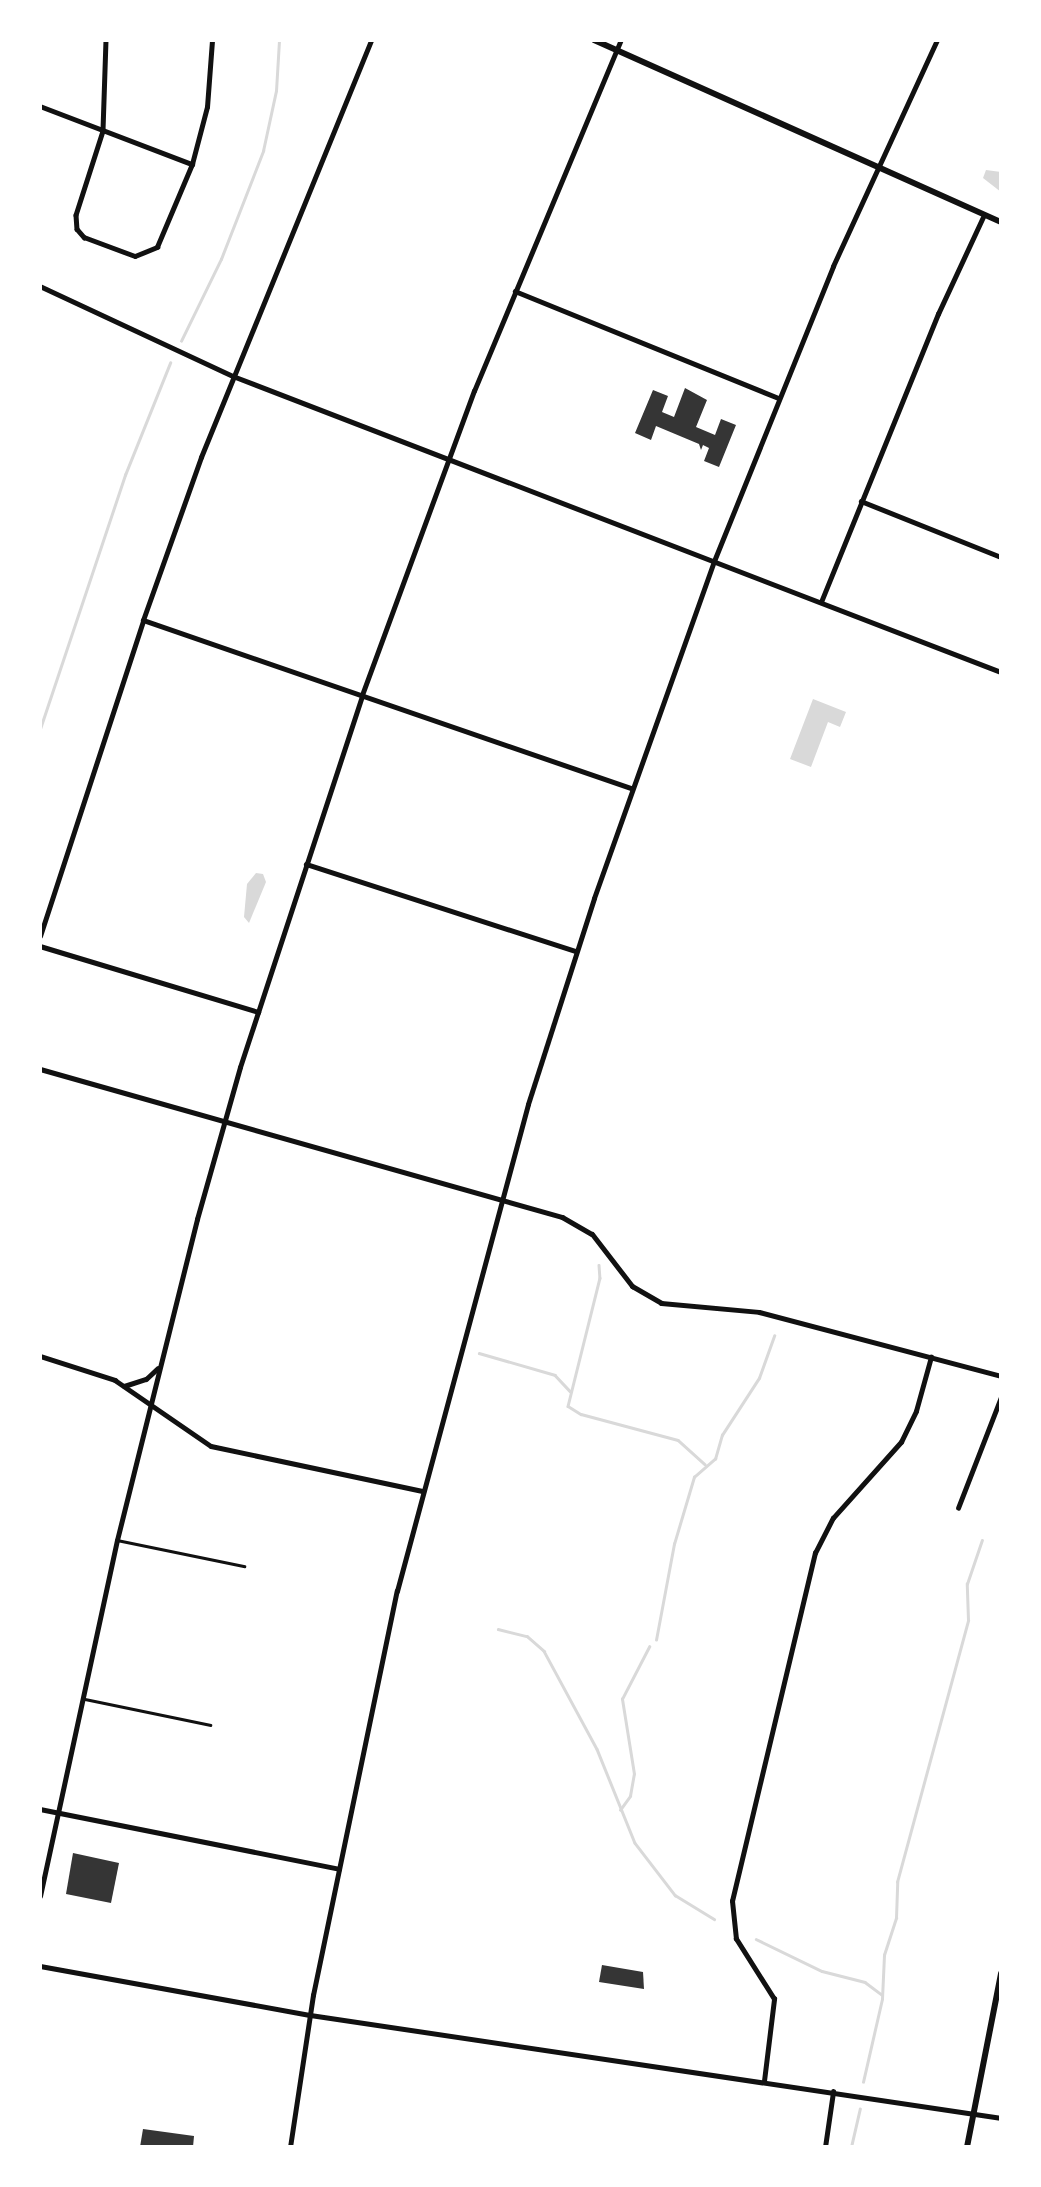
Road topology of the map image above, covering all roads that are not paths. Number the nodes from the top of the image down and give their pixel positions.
1 (106, 40) edge
2 (212, 40) edge
3 (371, 40) edge
4 (594, 40) edge
5 (621, 40) edge
6 (937, 40) edge
7 (616, 50) junction
8 (40, 106) edge
9 (103, 131) junction
10 (192, 164) junction
11 (878, 167) junction
12 (984, 215) junction
13 (1001, 222) edge
14 (40, 286) edge
15 (515, 291) junction
16 (233, 376) junction
17 (778, 398) junction
18 (446, 460) junction
19 (861, 501) junction
20 (1001, 557) edge
21 (714, 561) junction
22 (821, 602) junction
23 (143, 620) junction
24 (1001, 672) edge
25 (362, 695) junction
26 (631, 788) junction
27 (305, 863) junction
28 (40, 936) edge
29 (40, 946) edge
30 (576, 951) junction
31 (258, 1012) junction
32 (40, 1069) edge
33 (225, 1122) junction
34 (500, 1201) junction
35 (40, 1356) edge
36 (931, 1357) junction
37 (158, 1368) junction
38 (1001, 1376) edge
39 (124, 1386) junction
40 (1001, 1397) edge
41 (149, 1404) junction
42 (423, 1491) junction
43 (958, 1508) dead end
44 (117, 1541) junction
45 (244, 1566) dead end
46 (82, 1698) junction
47 (210, 1725) dead end
48 (40, 1809) edge
49 (57, 1811) junction
50 (338, 1869) junction
51 (40, 1896) edge
52 (40, 1966) edge
53 (1001, 1973) edge
54 (310, 2015) junction
55 (764, 2081) junction
56 (834, 2091) junction
57 (974, 2113) junction
58 (1001, 2118) edge
59 (290, 2147) edge
60 (825, 2147) edge
61 (967, 2147) edge

1 - 9 street
2 - 10 street
3 - 16 street
4 - 7 main road
5 - 7 street
6 - 11 street
7 - 11 main road
7 - 15 street
8 - 9 street
9 - 10 street
9 - 10 street
11 - 12 main road
11 - 17 street
12 - 13 main road
12 - 19 street
14 - 16 street
15 - 17 street
15 - 18 street
16 - 18 street
16 - 23 street
17 - 21 street
18 - 21 street
18 - 25 street
19 - 20 street
19 - 22 street
21 - 22 street
21 - 26 street
22 - 24 street
23 - 25 street
23 - 28 street
25 - 26 street
25 - 27 street
26 - 30 street
27 - 30 street
27 - 31 street
29 - 31 street
30 - 34 street
31 - 33 street
32 - 33 street
33 - 34 street
33 - 37 street
34 - 36 street
34 - 42 street
35 - 39 street
36 - 38 street
36 - 55 street
37 - 39 street
37 - 41 street
39 - 41 street
40 - 43 street
41 - 42 street
41 - 44 street
42 - 50 street
44 - 45 lane
44 - 46 street
46 - 47 lane
46 - 49 street
48 - 49 street
49 - 50 street
49 - 51 street
50 - 54 street
52 - 54 street
53 - 57 main road
54 - 55 street
54 - 59 street
55 - 56 street
56 - 57 street
56 - 60 street
57 - 58 street
57 - 61 main road

